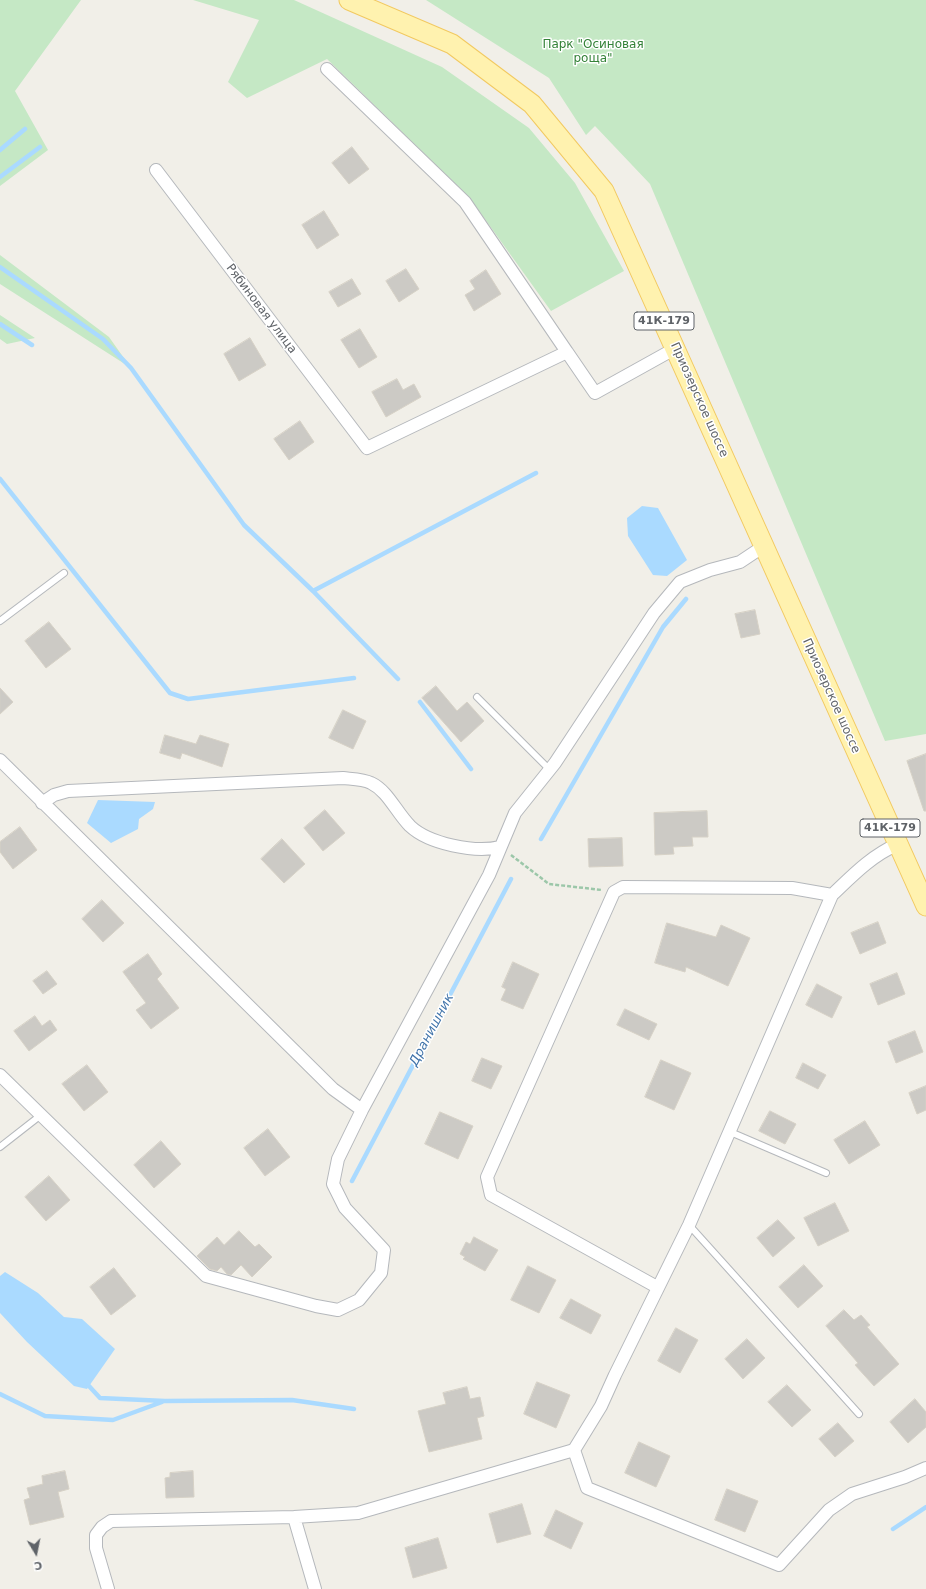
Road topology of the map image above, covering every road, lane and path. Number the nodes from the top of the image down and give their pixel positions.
1 (349, 0) edge
2 (327, 69) dead end
3 (156, 170) dead end
4 (676, 348) junction
5 (567, 352) junction
6 (764, 546) junction
7 (64, 573) dead end
8 (0, 621) edge
9 (477, 697) dead end
10 (0, 760) edge
11 (549, 770) junction
12 (42, 803) junction
13 (898, 844) junction
14 (500, 847) junction
15 (614, 892) junction
16 (832, 895) junction
17 (926, 906) edge
18 (0, 1075) edge
19 (362, 1110) junction
20 (41, 1115) junction
21 (728, 1131) junction
22 (0, 1147) edge
23 (826, 1174) dead end
24 (689, 1225) junction
25 (658, 1287) junction
26 (859, 1414) dead end
27 (574, 1450) junction
28 (926, 1468) edge
29 (294, 1517) junction
30 (108, 1589) edge
31 (315, 1589) edge

1 - 4 main road, Приозерское шоссе / 41К-179
2 - 5 street
3 - 5 street, Рябиновая улица
4 - 5 street
4 - 6 main road, Приозерское шоссе / 41К-179
6 - 11 street
6 - 13 main road, Приозерское шоссе / 41К-179
7 - 8 lane
9 - 11 lane
10 - 12 street
11 - 14 street
12 - 14 street
12 - 19 street
13 - 16 street
13 - 17 main road, Приозерское шоссе / 41К-179
14 - 15 path
14 - 19 street
15 - 16 street
15 - 25 street
16 - 21 street
18 - 20 street
19 - 20 street
20 - 22 lane
21 - 23 lane
21 - 24 street
24 - 25 street
24 - 26 lane
25 - 27 street
27 - 28 street
27 - 29 street
29 - 30 street
29 - 31 street

